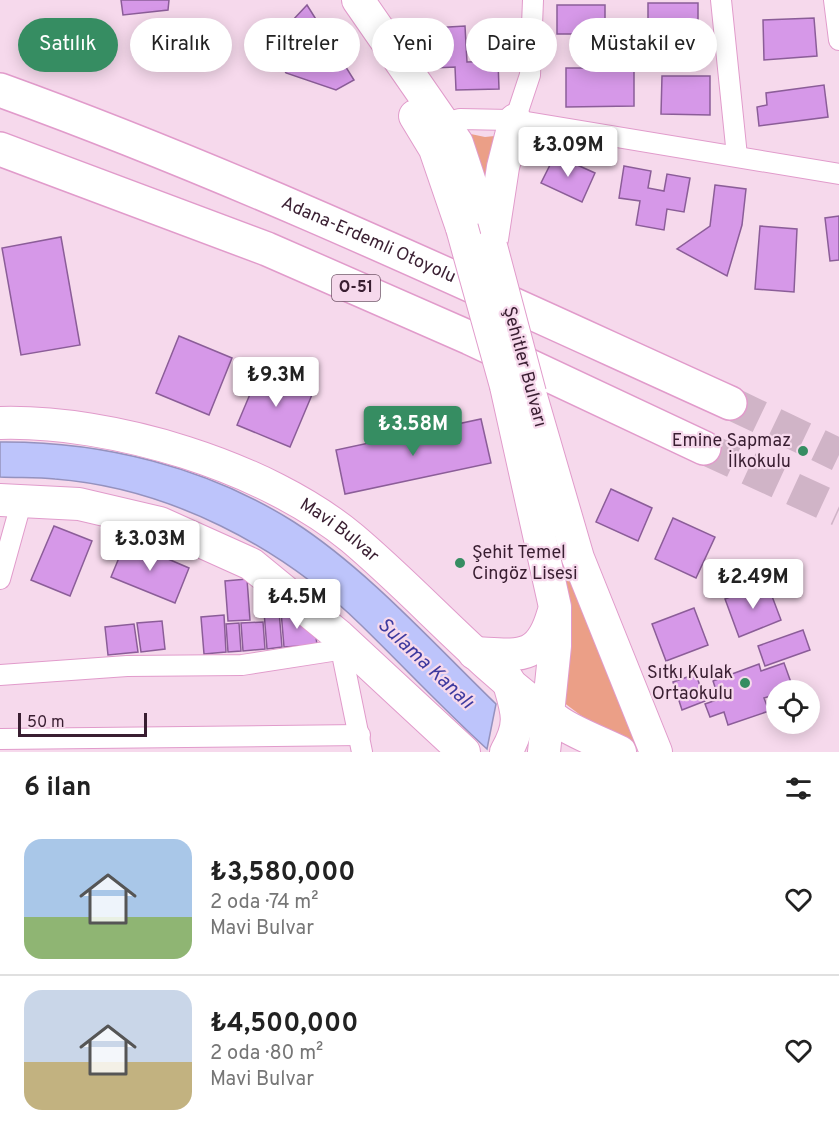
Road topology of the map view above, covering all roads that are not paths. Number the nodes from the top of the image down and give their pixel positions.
1 (339, 0) edge
2 (358, 0) edge
3 (533, 0) edge
4 (721, 0) edge
5 (834, 0) edge
6 (839, 40) edge
7 (0, 90) edge
8 (515, 120) junction
9 (444, 123) junction
10 (0, 149) edge
11 (737, 156) junction
12 (839, 174) edge
13 (491, 246) junction
14 (518, 389) junction
15 (730, 403) tunnel mouth
16 (0, 423) edge
17 (704, 448) tunnel mouth
18 (11, 500) edge
19 (0, 579) edge
20 (555, 607) junction
21 (346, 649) junction
22 (474, 653) junction
23 (0, 675) edge
24 (508, 680) junction
25 (549, 713) junction
26 (0, 739) edge
27 (361, 744) edge
28 (464, 752) edge
29 (506, 752) edge
30 (544, 752) edge
31 (620, 752) edge
32 (656, 752) edge

1 - 14 main road, Şehitler Bulvarı, bridge
2 - 9 main road, Şehitler Bulvarı
3 - 8 street
4 - 11 street
5 - 6 street
7 - 15 highway, Adana-Erdemli Otoyolu
8 - 9 street
8 - 11 street
8 - 13 main road
9 - 13 main road, Şehitler Bulvarı
10 - 17 highway, O-51
11 - 12 street
13 - 14 main road, Şehitler Bulvarı, bridge
14 - 20 main road, Şehitler Bulvarı
14 - 32 main road, Şehitler Bulvarı
16 - 22 main road, Mavi Bulvar
18 - 19 street
18 - 21 main road
20 - 22 main road
20 - 25 main road, Şehitler Bulvarı
21 - 23 street
21 - 27 street
21 - 28 main road
22 - 24 main road, Mavi Bulvar
24 - 25 main road, Mavi Bulvar
24 - 29 main road
25 - 30 main road, Şehitler Bulvarı
25 - 31 main road, Mavi Bulvar
26 - 27 street

